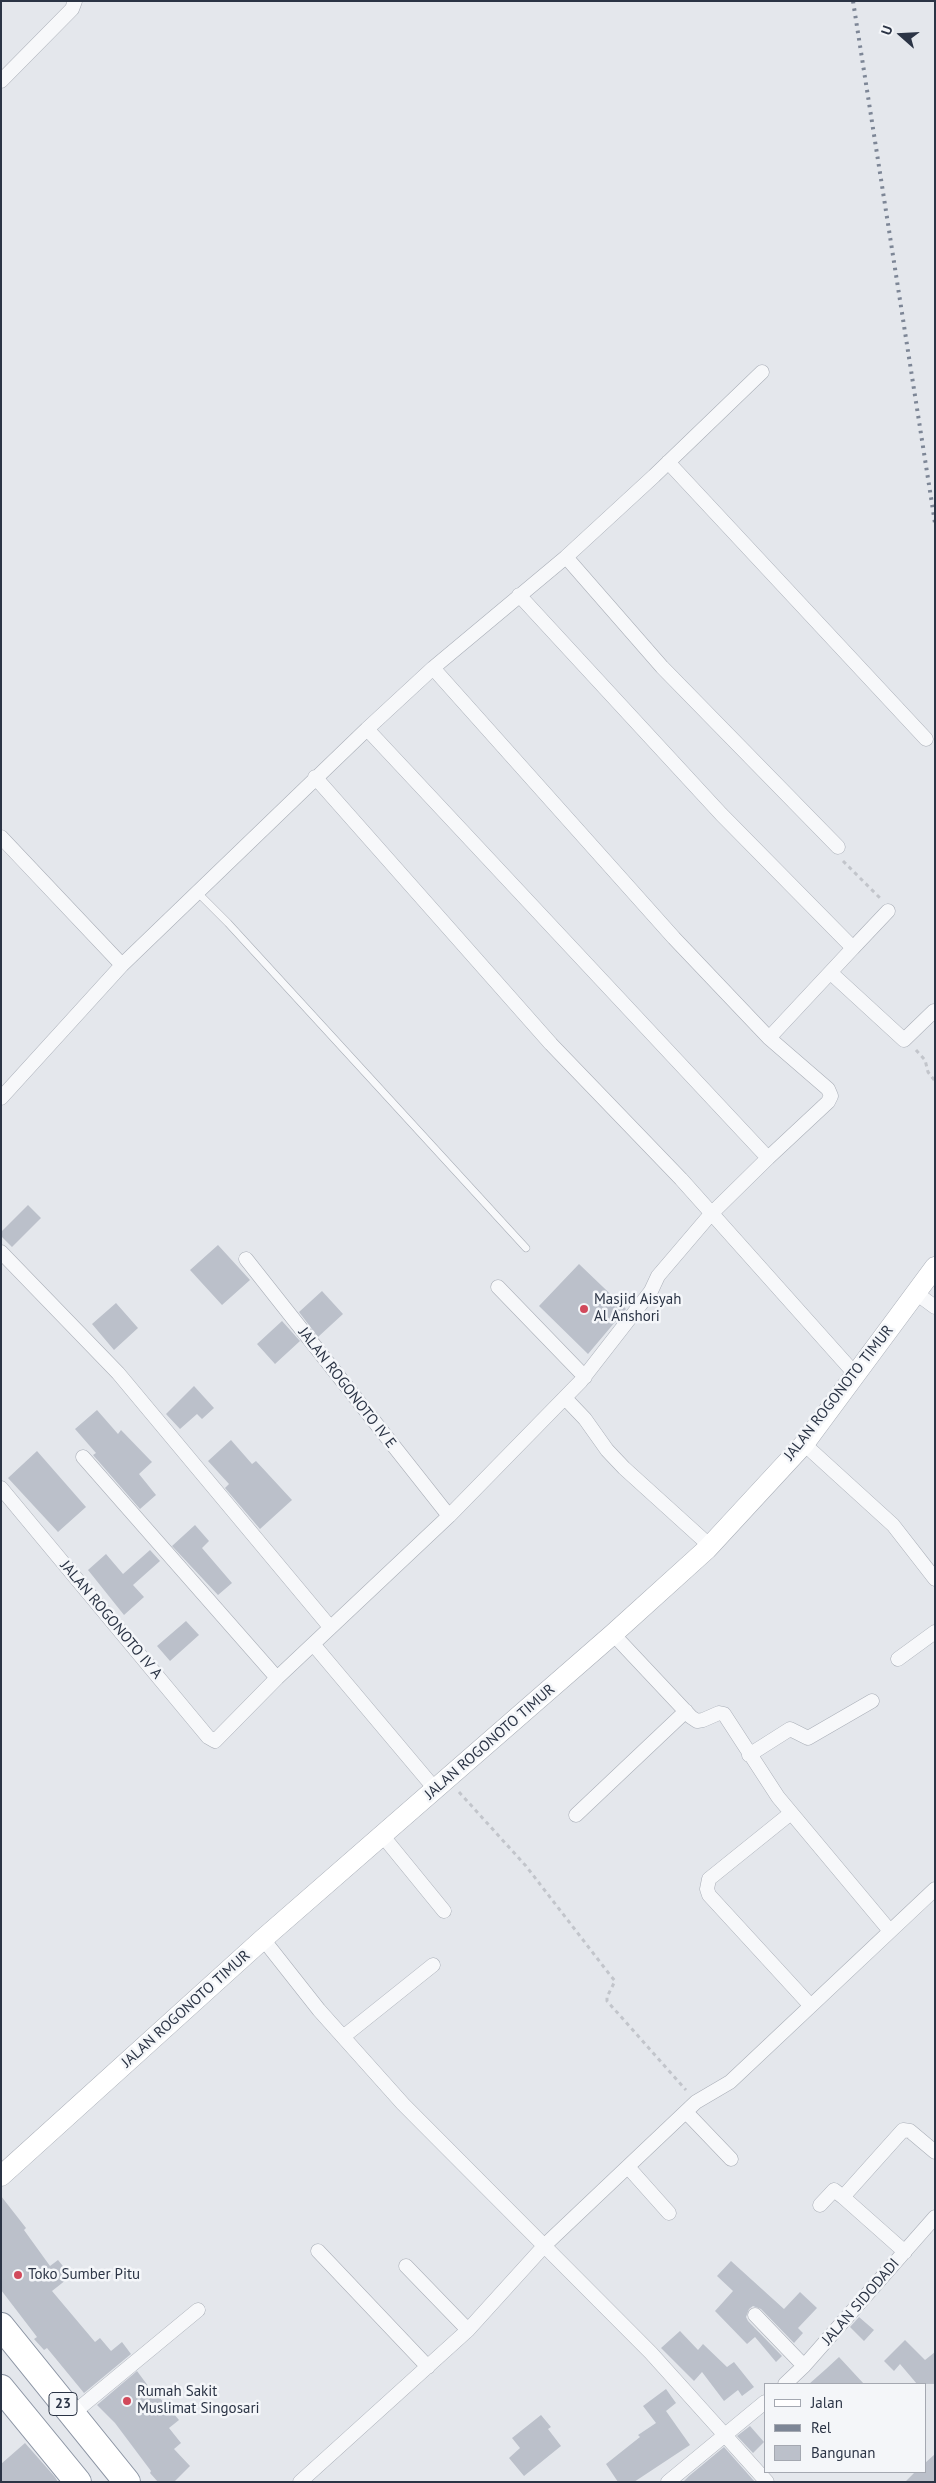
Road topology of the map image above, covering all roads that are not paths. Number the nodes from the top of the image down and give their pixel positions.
1 (75, 1) edge
2 (1, 81) edge
3 (762, 372) dead end
4 (668, 462) junction
5 (566, 557) junction
6 (519, 595) junction
7 (434, 668) junction
8 (367, 729) junction
9 (926, 740) dead end
10 (315, 777) junction
11 (1, 838) edge
12 (838, 847) road end
13 (197, 892) junction
14 (888, 911) road end
15 (853, 948) junction
16 (122, 965) junction
17 (832, 973) junction
18 (934, 1011) edge
19 (769, 1038) junction
20 (1, 1098) edge
21 (768, 1158) junction
22 (710, 1214) junction
23 (526, 1248) dead end
24 (1, 1252) edge
25 (246, 1259) dead end
26 (935, 1266) edge
27 (498, 1287) dead end
28 (916, 1292) junction
29 (935, 1307) edge
30 (856, 1375) junction
31 (585, 1376) junction
32 (565, 1398) junction
33 (804, 1444) junction
34 (83, 1457) dead end
35 (1, 1488) edge
36 (449, 1516) junction
37 (709, 1545) junction
38 (935, 1578) edge
39 (330, 1627) junction
40 (935, 1632) edge
41 (613, 1634) junction
42 (313, 1644) junction
43 (898, 1659) dead end
44 (277, 1678) junction
45 (872, 1701) dead end
46 (686, 1711) junction
47 (749, 1755) junction
48 (441, 1784) junction
49 (791, 1813) junction
50 (576, 1815) dead end
51 (382, 1836) junction
52 (935, 1889) edge
53 (444, 1911) dead end
54 (890, 1931) junction
55 (263, 1940) junction
56 (433, 1965) dead end
57 (810, 2004) junction
58 (343, 2037) junction
59 (691, 2107) junction
60 (935, 2152) edge
61 (732, 2159) dead end
62 (628, 2167) junction
63 (1, 2176) edge
64 (843, 2197) junction
65 (820, 2205) dead end
66 (669, 2213) dead end
67 (935, 2217) edge
68 (545, 2245) junction
69 (318, 2251) dead end
70 (905, 2252) junction
71 (406, 2266) dead end
72 (198, 2310) dead end
73 (755, 2316) dead end
74 (1, 2326) edge
75 (468, 2330) junction
76 (804, 2366) junction
77 (428, 2367) junction
78 (786, 2383) edge
79 (1, 2388) edge
80 (764, 2403) edge
81 (71, 2415) junction
82 (724, 2434) junction
83 (78, 2482) edge
84 (127, 2482) edge
85 (300, 2482) edge
86 (668, 2482) edge
87 (767, 2482) edge

1 - 2 street
3 - 4 street
4 - 5 street
4 - 9 street
5 - 6 street
5 - 12 street
6 - 7 street
6 - 15 street
7 - 8 street
7 - 19 street
8 - 10 street
8 - 21 street
10 - 13 street
10 - 22 street
11 - 16 street
13 - 16 street
13 - 23 lane
14 - 15 street
15 - 17 street
16 - 20 street
17 - 18 street
17 - 19 street
19 - 21 street
21 - 22 street
22 - 30 street
22 - 31 street
24 - 39 street
25 - 36 street, JALAN ROGONOTO IV E
26 - 28 main road, JALAN ROGONOTO TIMUR
27 - 31 street
28 - 29 street
28 - 30 main road, JALAN ROGONOTO TIMUR
30 - 33 main road, JALAN ROGONOTO TIMUR
31 - 32 street
32 - 36 street
32 - 37 street
33 - 37 main road, JALAN ROGONOTO TIMUR
33 - 38 street
34 - 44 street
35 - 44 street, JALAN ROGONOTO IV A
36 - 39 street
37 - 41 main road, JALAN ROGONOTO TIMUR
39 - 42 street
40 - 43 street
41 - 46 street
41 - 48 main road, JALAN ROGONOTO TIMUR
42 - 44 street
42 - 48 street
45 - 47 street
46 - 47 street
46 - 50 street
47 - 49 street
48 - 51 main road, JALAN ROGONOTO TIMUR
49 - 54 street
49 - 57 street
51 - 53 street
51 - 55 main road, JALAN ROGONOTO TIMUR
52 - 54 street
54 - 57 street
55 - 58 street
55 - 63 main road, JALAN ROGONOTO TIMUR
56 - 58 street
57 - 59 street
58 - 68 street
59 - 61 street
59 - 62 street
60 - 64 street
62 - 66 street
62 - 68 street
64 - 65 street
64 - 70 street
67 - 70 street, JALAN SIDODADI
68 - 75 street
68 - 82 street
69 - 77 street
70 - 76 street, JALAN SIDODADI
71 - 75 street
72 - 81 street
73 - 76 street
74 - 81 highway, 23
75 - 77 street
76 - 78 street, JALAN SIDODADI
77 - 85 street
79 - 83 highway, 23
80 - 82 street
81 - 84 highway, 23
82 - 86 street
82 - 87 street

